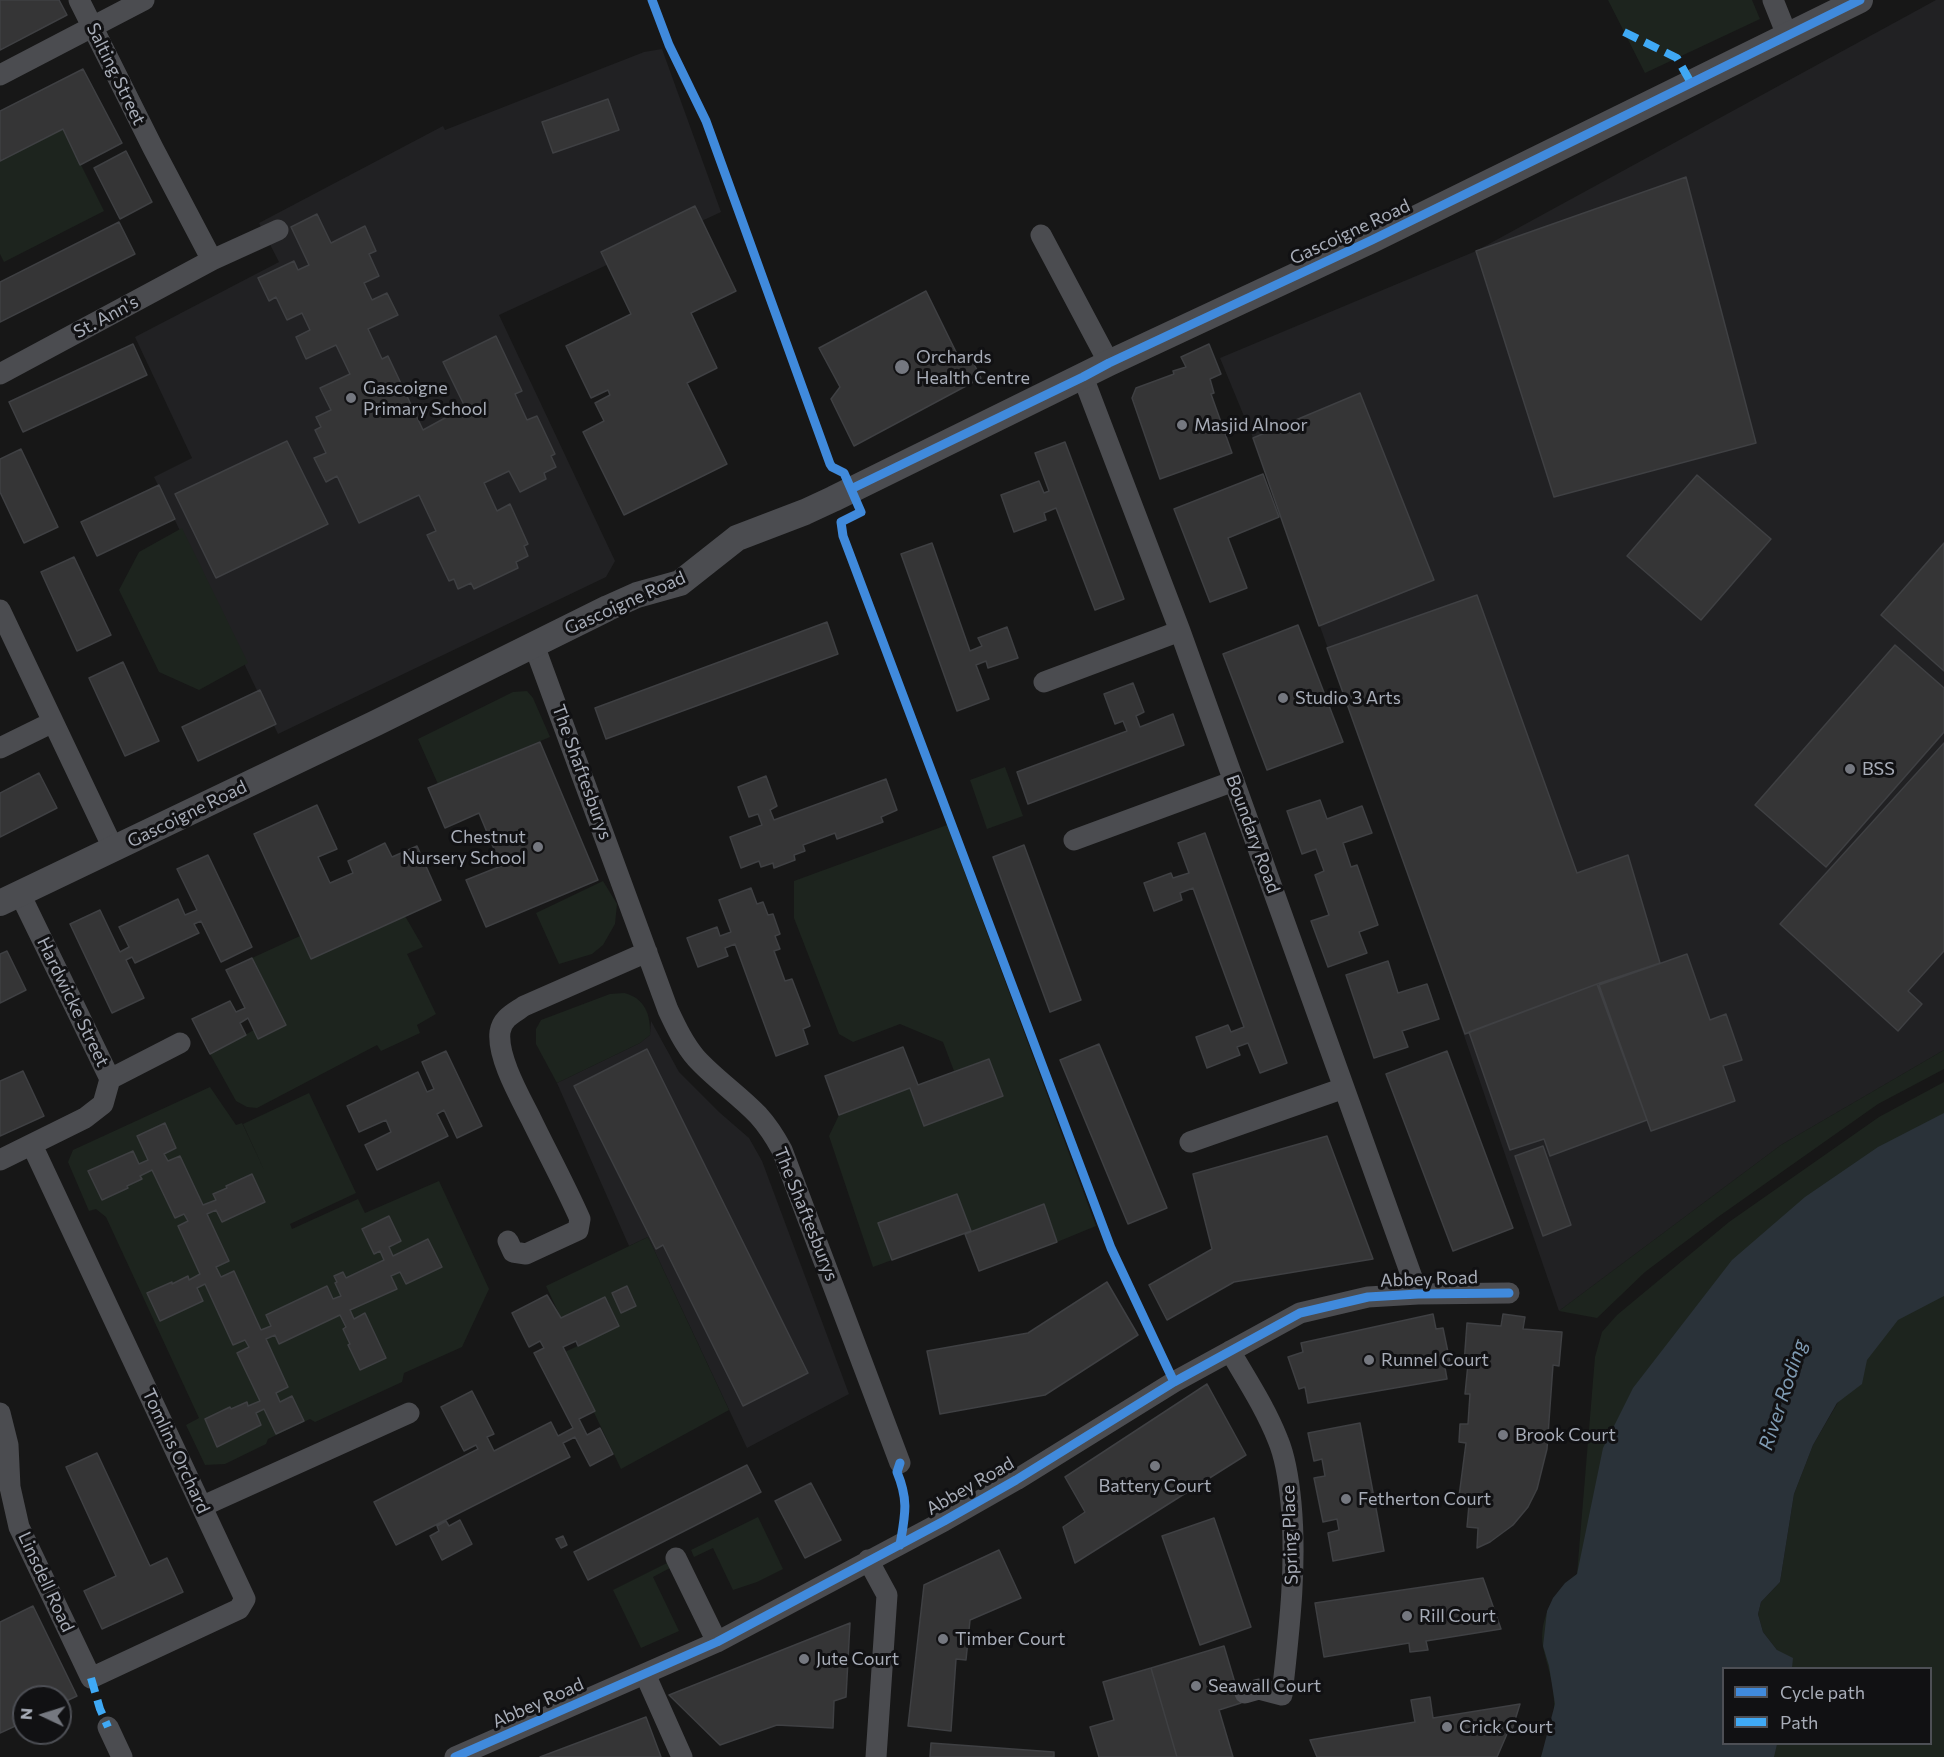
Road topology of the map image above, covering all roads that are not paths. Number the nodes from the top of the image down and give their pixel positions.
1 (79, 0) edge
2 (144, 0) edge
3 (1773, 0) edge
4 (1860, 0) edge
5 (93, 27) junction
6 (1787, 35) junction
7 (0, 75) edge
8 (278, 230) dead end
9 (1041, 235) dead end
10 (212, 260) junction
11 (1109, 363) junction
12 (0, 374) edge
13 (1083, 377) junction
14 (0, 610) edge
15 (1180, 631) junction
16 (534, 645) junction
17 (1044, 681) dead end
18 (53, 722) junction
19 (0, 748) edge
20 (1234, 781) junction
21 (1074, 840) dead end
22 (114, 850) junction
23 (10, 899) edge
24 (647, 952) junction
25 (180, 1043) dead end
26 (110, 1079) junction
27 (1344, 1088) junction
28 (1190, 1142) dead end
29 (32, 1145) junction
30 (0, 1160) edge
31 (508, 1241) dead end
32 (1509, 1293) dead end
33 (1418, 1294) junction
34 (1230, 1351) junction
35 (0, 1413) edge
36 (409, 1413) dead end
37 (900, 1463) dead end
38 (202, 1506) junction
39 (676, 1558) dead end
40 (868, 1560) junction
41 (717, 1642) junction
42 (645, 1674) junction
43 (91, 1678) joint
44 (1245, 1693) dead end
45 (108, 1727) dead end
46 (122, 1757) edge
47 (455, 1757) edge
48 (682, 1757) edge
49 (876, 1757) edge

1 - 5 street, Salting Street
2 - 5 street
3 - 6 street
4 - 6 street, Gascoigne Road
5 - 7 street
5 - 10 street, Salting Street
6 - 11 street, Gascoigne Road
8 - 10 street, St. Ann's
9 - 11 street
10 - 12 street, St. Ann's
11 - 13 street, Gascoigne Road
13 - 15 street, Boundary Road
13 - 16 street, Gascoigne Road
14 - 18 street
15 - 17 street
15 - 20 street, Boundary Road
16 - 22 street, Gascoigne Road
16 - 24 street, The Shaftesburys
18 - 19 street
18 - 22 street
20 - 21 street
20 - 27 street, Boundary Road
22 - 23 street, Gascoigne Road
23 - 26 street, Hardwicke Street
24 - 31 street
24 - 37 street, The Shaftesburys
25 - 26 street
26 - 29 street, Hardwicke Street
27 - 28 street
27 - 33 street, Boundary Road
29 - 30 street, Hardwicke Street
29 - 38 street, Tomlins Orchard
32 - 33 street, Abbey Road
33 - 34 street, Abbey Road
34 - 40 street, Abbey Road
34 - 44 street, Spring Place
35 - 43 street, Linsdell Road
36 - 38 street
38 - 43 street, Tomlins Orchard
39 - 41 street
40 - 41 street, Abbey Road
40 - 49 street
41 - 42 street, Abbey Road
42 - 47 street, Abbey Road
42 - 48 street
45 - 46 street

